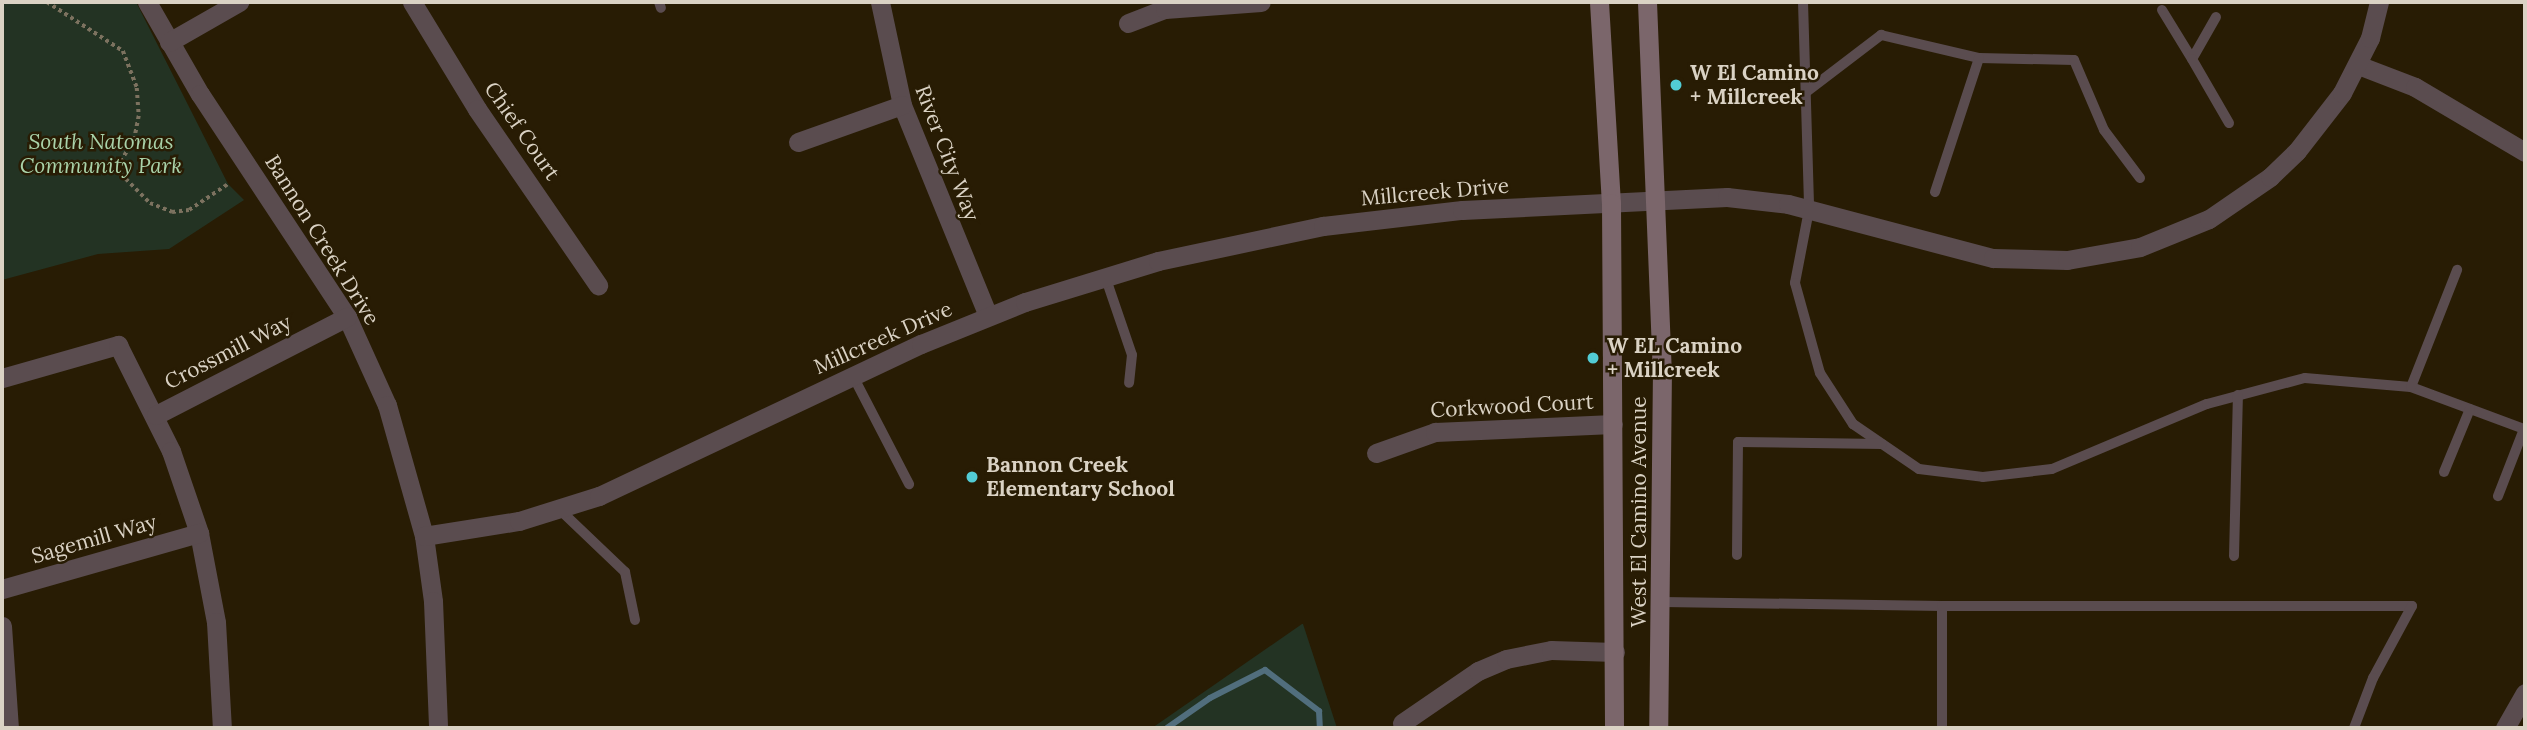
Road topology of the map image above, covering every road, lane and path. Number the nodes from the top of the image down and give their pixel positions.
1 (47, 2) edge
2 (147, 2) edge
3 (239, 2) edge
4 (412, 2) edge
5 (880, 2) edge
6 (1261, 2) edge
7 (1599, 2) edge
8 (1647, 2) edge
9 (1803, 2) edge
10 (2379, 2) edge
11 (2162, 10) dead end
12 (2216, 18) dead end
13 (1128, 23) dead end
14 (169, 42) junction
15 (1979, 58) junction
16 (2192, 58) junction
17 (2358, 65) junction
18 (1805, 93) junction
19 (902, 105) junction
20 (2229, 123) dead end
21 (798, 142) dead end
22 (2525, 152) edge
23 (2140, 178) dead end
24 (228, 184) dead end
25 (1935, 192) dead end
26 (1656, 200) junction
27 (1611, 203) junction
28 (1809, 210) junction
29 (2457, 270) dead end
30 (1105, 276) junction
31 (598, 285) dead end
32 (988, 316) junction
33 (346, 317) junction
34 (853, 376) junction
35 (2, 378) edge
36 (1129, 383) dead end
37 (2411, 387) junction
38 (2238, 395) junction
39 (2470, 409) junction
40 (156, 415) junction
41 (1613, 424) junction
42 (2525, 428) edge
43 (1882, 444) junction
44 (1376, 453) dead end
45 (2444, 472) dead end
46 (909, 484) dead end
47 (2498, 496) dead end
48 (560, 510) junction
49 (198, 533) junction
50 (424, 536) junction
51 (1737, 555) dead end
52 (2234, 555) dead end
53 (2, 589) edge
54 (1663, 603) junction
55 (1942, 606) junction
56 (635, 620) dead end
57 (2, 626) edge
58 (1615, 652) junction
59 (2525, 693) edge
60 (1402, 723) dead end
61 (9, 728) edge
62 (222, 728) edge
63 (438, 728) edge
64 (1614, 728) edge
65 (1658, 728) edge
66 (1942, 728) edge
67 (2354, 728) edge
68 (2505, 728) edge

1 - 24 path
2 - 14 street, Bannon Creek Drive
3 - 14 street
4 - 31 street, Chief Court
5 - 19 street, River City Way
6 - 13 street
7 - 27 main road, West El Camino Avenue
8 - 26 main road, West El Camino Avenue
9 - 18 lane
10 - 17 street, Millcreek Drive
11 - 16 lane
12 - 16 lane
14 - 33 street, Bannon Creek Drive
15 - 18 lane
15 - 23 lane
15 - 25 lane
16 - 20 lane
17 - 22 street
17 - 28 street, Millcreek Drive
18 - 28 lane
19 - 21 street
19 - 32 street, River City Way
26 - 27 street, Millcreek Drive
26 - 28 street, Millcreek Drive
26 - 54 main road, West El Camino Avenue
27 - 30 street, Millcreek Drive
27 - 41 main road, West El Camino Avenue
28 - 43 lane
29 - 37 lane
30 - 32 street, Millcreek Drive
30 - 36 lane
32 - 34 street, Millcreek Drive
33 - 40 street, Crossmill Way
33 - 50 street, Bannon Creek Drive
34 - 46 lane
34 - 48 street, Millcreek Drive
35 - 40 street
37 - 38 lane
37 - 39 lane
38 - 43 lane
38 - 52 lane
39 - 42 lane
39 - 45 lane
40 - 49 street, Crossmill Way
41 - 44 street, Corkwood Court
41 - 58 main road, West El Camino Avenue
42 - 47 lane
43 - 51 lane
48 - 50 street, Millcreek Drive
48 - 56 lane
49 - 53 street, Sagemill Way
49 - 62 street, Crossmill Way
50 - 63 street, Bannon Creek Drive
54 - 55 lane
54 - 65 main road, West El Camino Avenue
55 - 66 lane
55 - 67 lane
57 - 61 street
58 - 60 street
58 - 64 main road, West El Camino Avenue
59 - 68 street

